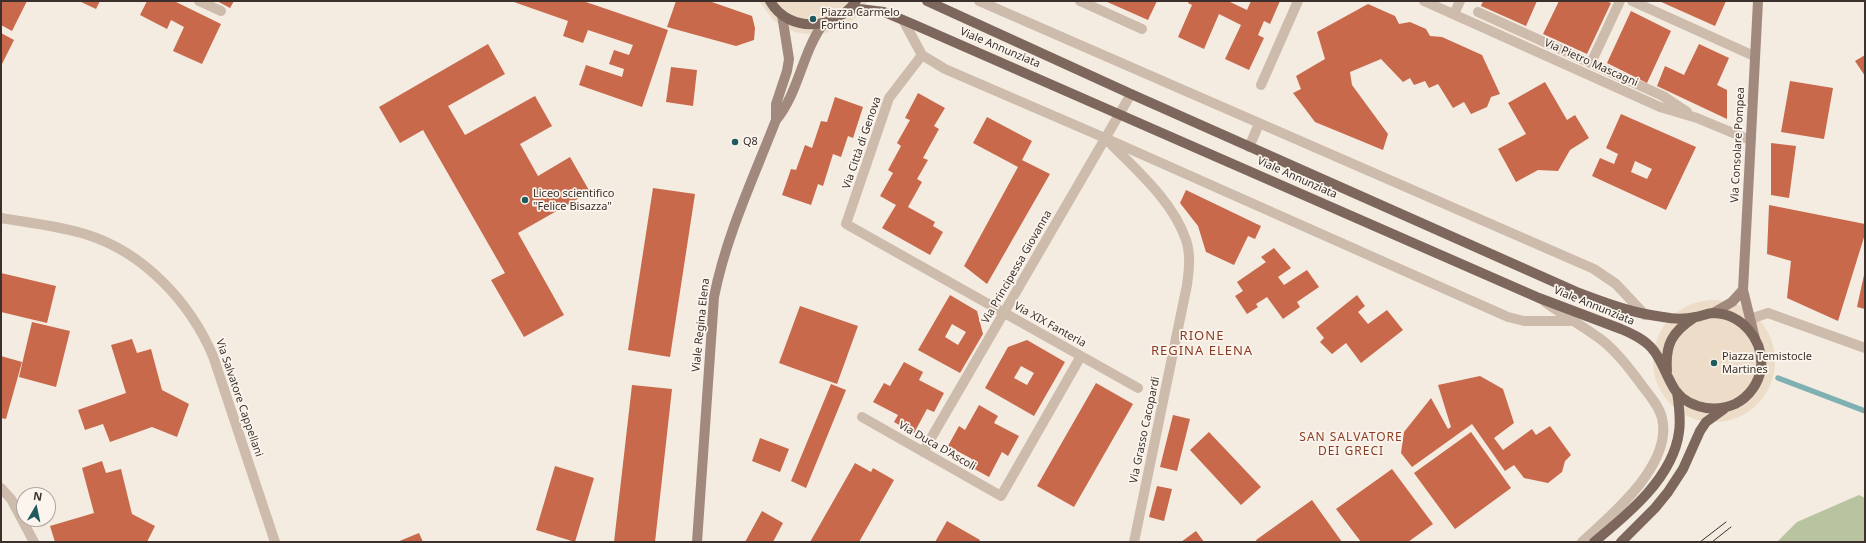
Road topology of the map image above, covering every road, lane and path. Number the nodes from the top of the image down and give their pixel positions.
1 (199, 1) edge
2 (770, 1) edge
3 (927, 1) edge
4 (979, 1) edge
5 (1080, 1) edge
6 (1298, 1) edge
7 (1424, 1) edge
8 (1460, 1) edge
9 (1620, 1) edge
10 (1632, 1) edge
11 (1758, 1) edge
12 (854, 4) edge
13 (221, 11) dead end
14 (1478, 12) dead end
15 (1454, 14) junction
16 (782, 15) junction
17 (903, 20) junction
18 (823, 24) junction
19 (1142, 28) dead end
20 (922, 55) junction
21 (1754, 56) junction
22 (1591, 63) junction
23 (1260, 85) dead end
24 (1131, 94) junction
25 (1120, 113) junction
26 (1697, 118) junction
27 (776, 120) junction
28 (1259, 124) junction
29 (1105, 138) junction
30 (1750, 140) junction
31 (1249, 147) junction
32 (1, 218) edge
33 (846, 224) joint
34 (1743, 290) junction
35 (1539, 298) junction
36 (1004, 313) junction
37 (1713, 313) junction
38 (1645, 315) junction
39 (1695, 317) junction
40 (1570, 321) junction
41 (1750, 322) junction
42 (1755, 338) junction
43 (1865, 348) edge
44 (1081, 356) junction
45 (1667, 373) junction
46 (1138, 388) dead end
47 (1677, 392) junction
48 (1726, 408) junction
49 (862, 417) dead end
50 (923, 452) junction
51 (1, 488) edge
52 (34, 542) edge
53 (275, 542) edge
54 (697, 542) edge
55 (1134, 542) edge
56 (1582, 542) edge
57 (1594, 542) edge
58 (1621, 542) edge

1 - 13 street
2 - 16 main road
3 - 24 main road, Viale Annunziata
4 - 28 street, Viale Annunziata
5 - 19 street
6 - 23 street
7 - 15 street, Via Pietro Mascagni
8 - 15 street
9 - 22 street
10 - 21 street
11 - 21 main road, Via Consolare Pompea
12 - 17 main road, Viale Annunziata
12 - 18 main road
14 - 22 street
15 - 26 street, Via Pietro Mascagni
16 - 18 main road
16 - 27 main road
17 - 20 street
17 - 25 main road, Viale Annunziata
18 - 27 main road
20 - 29 street, Viale Annunziata
20 - 33 street, Via Città di Genova
21 - 30 main road, Via Consolare Pompea
22 - 26 street
24 - 25 street, Via Principessa Giovanna
24 - 31 main road, Viale Annunziata
25 - 29 street, Via Principessa Giovanna
25 - 35 main road, Viale Annunziata
26 - 30 street, Via Pietro Mascagni
27 - 54 main road, Viale Regina Elena
28 - 31 street
28 - 38 street, Viale Annunziata
29 - 36 street, Via Principessa Giovanna
29 - 40 street, Viale Annunziata
29 - 55 street, Via Grasso Cacopardi
30 - 34 main road, Via Consolare Pompea
31 - 38 main road, Viale Annunziata
32 - 53 street, Via Salvatore Cappellani
33 - 36 street, Via XIX Fanteria
34 - 37 main road
34 - 41 main road, Via Consolare Pompea
35 - 40 street
35 - 45 main road, Viale Annunziata
36 - 44 street, Via XIX Fanteria
36 - 50 street, Via Principessa Giovanna
37 - 39 main road, Viale Annunziata
37 - 42 main road, Viale Annunziata
38 - 39 main road, Viale Annunziata
39 - 45 main road, Viale Annunziata
40 - 56 street
41 - 42 main road, Via Consolare Pompea
41 - 43 street
42 - 48 main road, Viale Annunziata
44 - 46 street, Via XIX Fanteria
44 - 50 street, Via Duca D'Ascoli
45 - 47 main road, Viale Annunziata
47 - 48 main road, Viale Annunziata
47 - 57 main road
48 - 58 main road
49 - 50 street, Via Duca D'Ascoli
51 - 52 street

